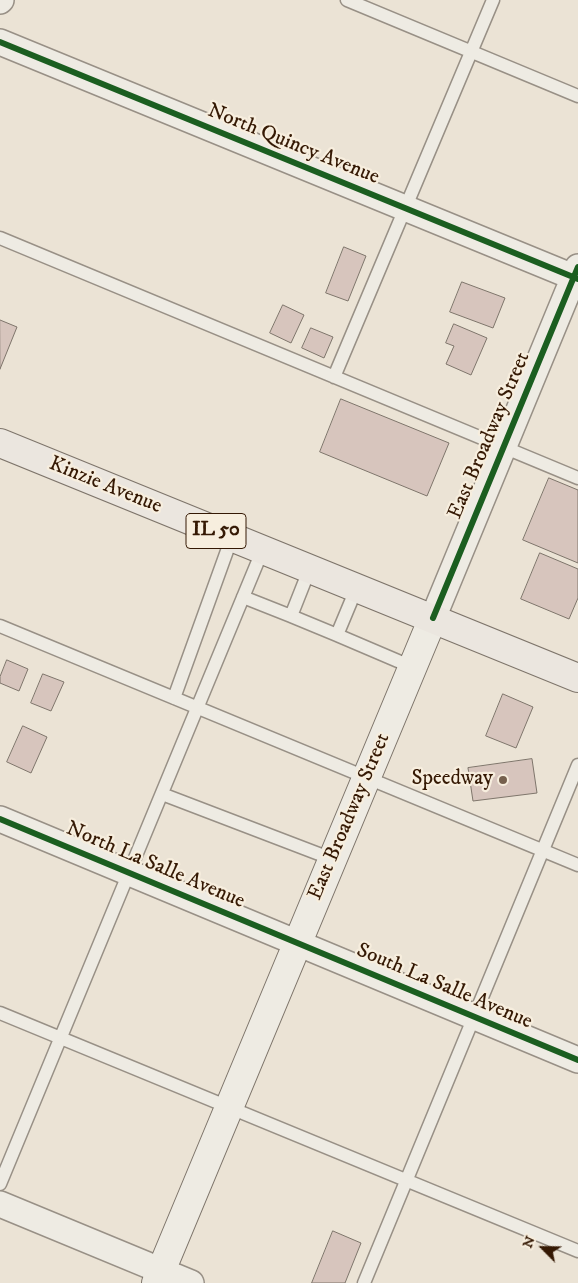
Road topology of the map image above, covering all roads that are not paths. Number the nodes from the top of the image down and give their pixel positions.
1 (347, 0) edge
2 (493, 0) edge
3 (0, 42) edge
4 (472, 52) junction
5 (578, 96) edge
6 (406, 209) junction
7 (0, 238) edge
8 (577, 274) edge
9 (334, 377) junction
10 (0, 443) edge
11 (503, 447) junction
12 (578, 478) edge
13 (232, 537) junction
14 (263, 550) junction
15 (310, 568) junction
16 (356, 587) junction
17 (243, 597) junction
18 (290, 616) junction
19 (432, 618) junction
20 (0, 626) edge
21 (337, 635) junction
22 (412, 667) junction
23 (578, 678) edge
24 (174, 698) junction
25 (197, 708) junction
26 (578, 765) edge
27 (366, 778) junction
28 (162, 794) junction
29 (0, 818) edge
30 (542, 850) junction
31 (332, 859) junction
32 (578, 865) edge
33 (129, 872) junction
34 (298, 943) junction
35 (0, 1013) edge
36 (474, 1017) junction
37 (60, 1038) junction
38 (578, 1060) edge
39 (229, 1107) junction
40 (406, 1180) junction
41 (0, 1184) edge
42 (0, 1204) edge
43 (578, 1251) edge
44 (159, 1277) edge
45 (191, 1283) edge
46 (364, 1283) edge

1 - 4 lane
2 - 4 lane
3 - 6 street, North Quincy Avenue
4 - 5 lane
4 - 6 lane
6 - 8 street, North Quincy Avenue
6 - 9 lane
7 - 9 lane
8 - 11 street, East Broadway Street
9 - 11 lane
10 - 13 main road, Kinzie Avenue / IL 50
11 - 12 lane
11 - 19 street, East Broadway Street
13 - 14 main road, Kinzie Avenue / IL 50
13 - 24 lane
14 - 15 main road, Kinzie Avenue / IL 50
14 - 17 lane
15 - 16 main road, Kinzie Avenue / IL 50
15 - 18 lane
16 - 19 main road, Kinzie Avenue / IL 50
16 - 21 lane
17 - 18 lane
17 - 25 lane
18 - 21 lane
19 - 22 main road, East Broadway Street
19 - 23 main road, IL 50
20 - 24 lane
21 - 22 lane
22 - 27 main road, East Broadway Street
24 - 25 lane
25 - 27 lane
25 - 28 lane
26 - 30 lane
27 - 30 lane
27 - 31 main road, East Broadway Street
28 - 31 lane
28 - 33 lane
29 - 33 street, North La Salle Avenue
30 - 32 lane
30 - 36 lane
31 - 34 main road, East Broadway Street
33 - 34 street, North La Salle Avenue
33 - 37 lane
34 - 36 street, South La Salle Avenue
34 - 39 main road, East Broadway Street
35 - 37 lane
36 - 38 street, South La Salle Avenue
36 - 40 lane
37 - 39 lane
37 - 41 lane
39 - 40 lane
39 - 44 main road, East Broadway Street
40 - 43 lane
40 - 46 lane
42 - 44 street
44 - 45 street

